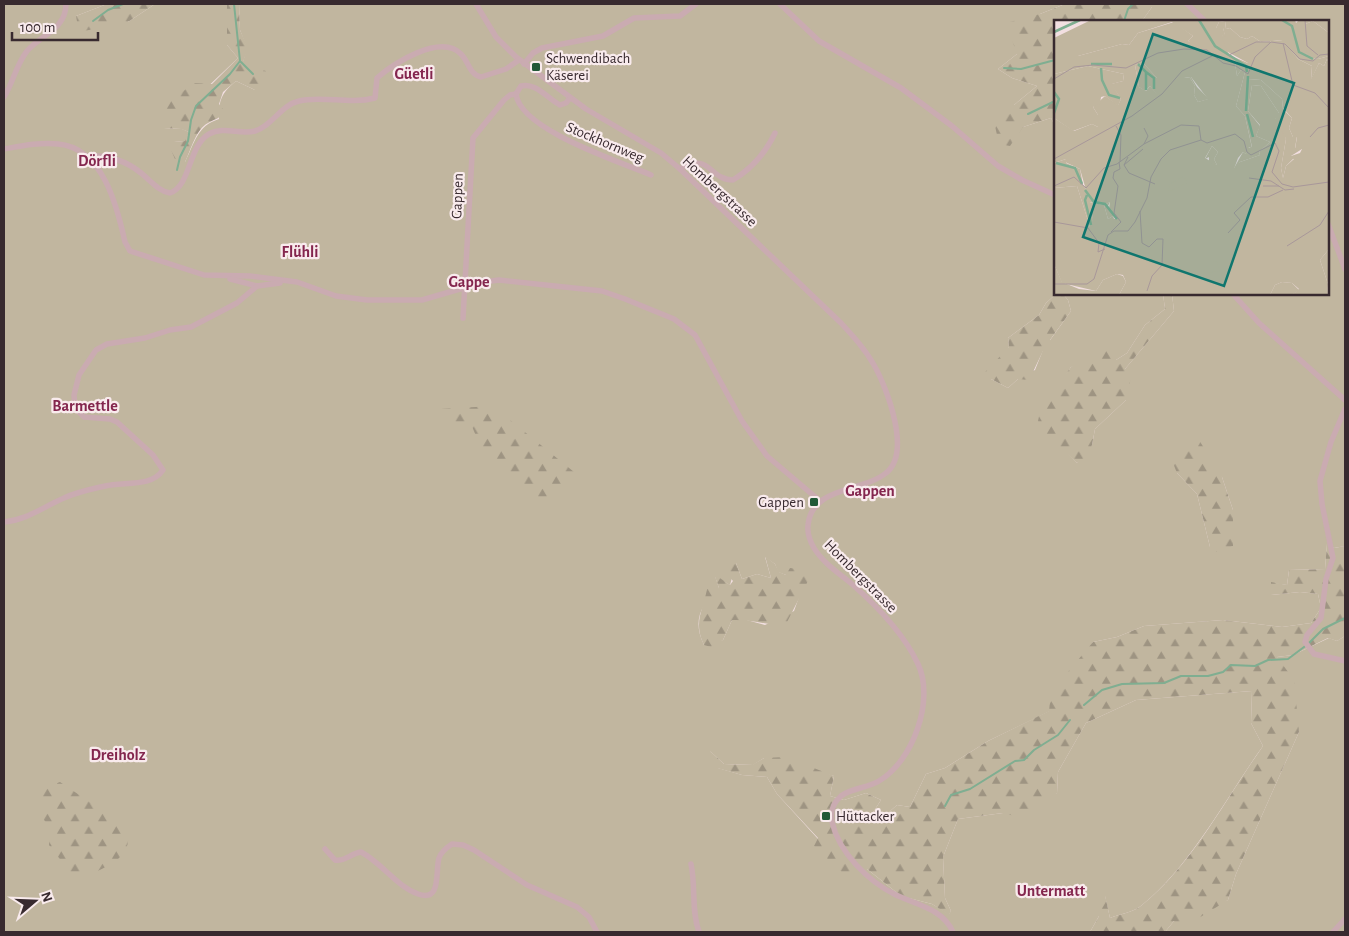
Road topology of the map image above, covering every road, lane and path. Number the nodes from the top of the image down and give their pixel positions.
1 (66, 4) edge
2 (476, 4) edge
3 (696, 4) edge
4 (780, 4) edge
5 (1186, 4) edge
6 (1204, 20) edge
7 (522, 62) junction
8 (516, 94) junction
9 (4, 97) edge
10 (570, 98) junction
11 (776, 133) dead end
12 (4, 149) edge
13 (88, 156) junction
14 (680, 169) junction
15 (650, 175) dead end
16 (1054, 195) edge
17 (1329, 227) edge
18 (1345, 269) edge
19 (221, 276) junction
20 (290, 281) junction
21 (257, 286) junction
22 (464, 287) junction
23 (1234, 295) edge
24 (463, 318) dead end
25 (1345, 400) edge
26 (1345, 409) edge
27 (820, 502) junction
28 (4, 522) edge
29 (1345, 661) edge
30 (324, 848) dead end
31 (691, 864) dead end
32 (1345, 920) edge
33 (597, 932) edge
34 (699, 932) edge
35 (953, 932) edge
36 (1334, 932) edge

1 - 9 street
2 - 7 street, Hombergstrasse
3 - 7 street
4 - 16 street
5 - 6 street
7 - 10 street, Hombergstrasse
7 - 13 street
8 - 10 street, Stockhornweg
8 - 15 street, Stockhornweg
8 - 22 street, Gappen
10 - 14 street, Hombergstrasse
11 - 14 street
12 - 13 street
13 - 19 street
14 - 27 street, Hombergstrasse
17 - 18 street
19 - 20 street
19 - 21 street
20 - 21 street
20 - 22 street
21 - 28 street
22 - 24 street, Gappen
22 - 27 street
23 - 25 street
26 - 29 street
27 - 35 street, Hombergstrasse
30 - 33 street
31 - 34 street
32 - 36 street

